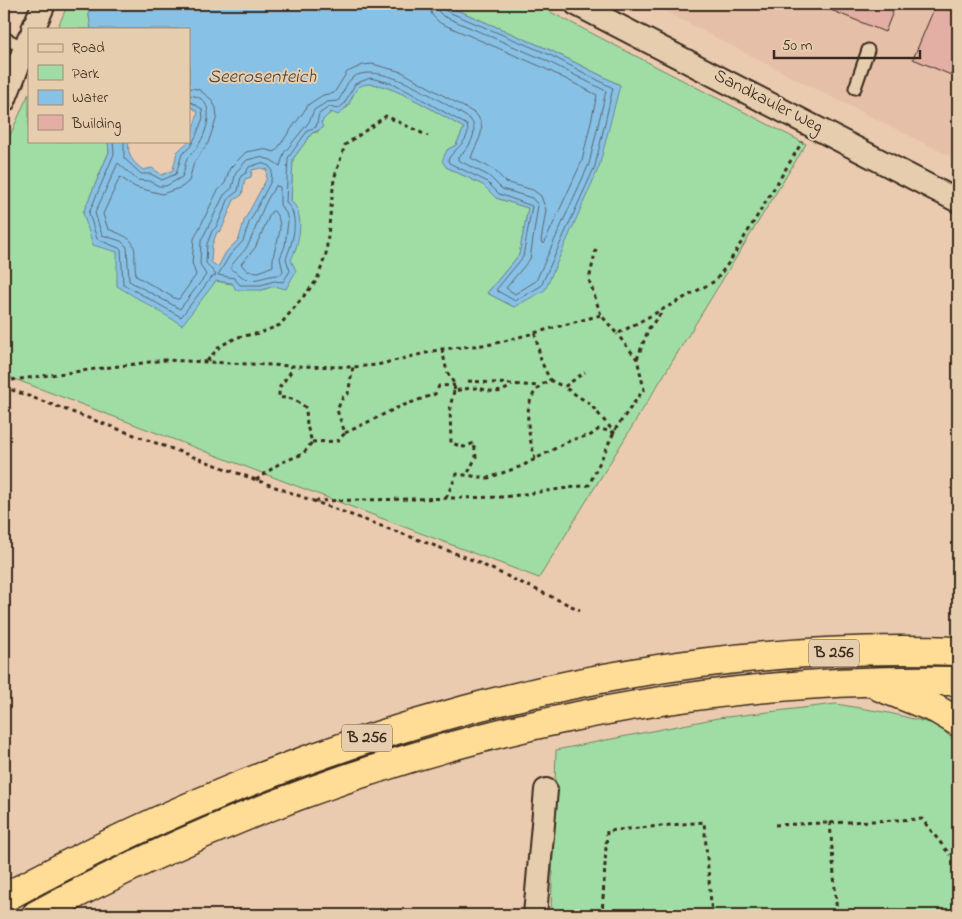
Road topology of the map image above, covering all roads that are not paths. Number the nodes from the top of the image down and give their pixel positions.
1 (44, 4) edge
2 (576, 4) edge
3 (33, 28) edge
4 (4, 38) edge
5 (28, 38) edge
6 (28, 41) edge
7 (868, 50) dead end
8 (855, 88) dead end
9 (4, 101) edge
10 (958, 201) edge
11 (958, 651) edge
12 (958, 681) edge
13 (867, 682) junction
14 (958, 722) edge
15 (546, 790) dead end
16 (4, 898) edge
17 (36, 915) edge
18 (535, 915) edge

1 - 3 street
2 - 10 street, Sandkauler Weg
4 - 5 lane
6 - 9 street
7 - 8 lane
11 - 16 highway, B 256
12 - 13 highway, B 256
13 - 14 highway
13 - 17 highway, B 256
15 - 18 street

